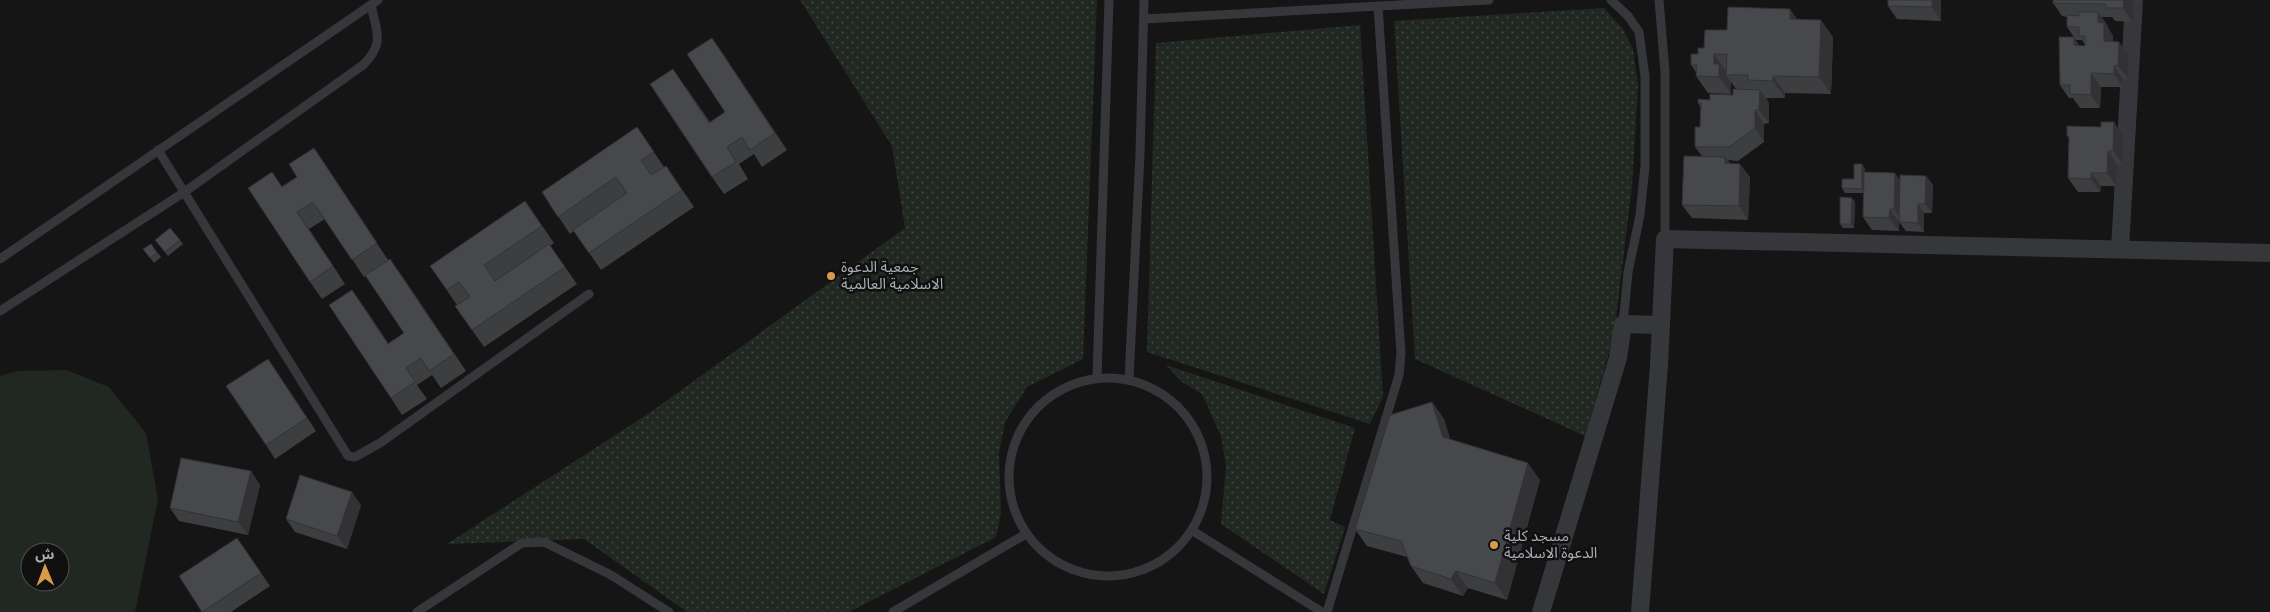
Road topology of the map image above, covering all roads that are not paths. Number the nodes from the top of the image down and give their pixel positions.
1 (1109, 0) edge
2 (1144, 0) edge
3 (1489, 0) edge
4 (1611, 0) edge
5 (1659, 0) edge
6 (2134, 0) edge
7 (374, 3) edge
8 (1378, 6) junction
9 (1144, 19) junction
10 (158, 150) junction
11 (183, 193) junction
12 (1665, 239) junction
13 (2120, 249) junction
14 (2270, 253) edge
15 (0, 259) edge
16 (589, 294) dead end
17 (0, 311) edge
18 (1623, 324) junction
19 (1660, 326) junction
20 (1097, 377) junction
21 (1129, 379) junction
22 (1193, 531) junction
23 (1024, 535) junction
24 (417, 612) edge
25 (669, 612) edge
26 (893, 612) edge
27 (1322, 612) edge
28 (1327, 612) edge
29 (1541, 612) edge
30 (1640, 612) edge

1 - 20 lane
2 - 9 lane
3 - 8 lane
4 - 18 lane
5 - 12 lane
6 - 13 street
7 - 10 lane
7 - 11 lane
8 - 9 lane
8 - 28 lane
9 - 21 lane
10 - 11 lane
10 - 15 lane
11 - 16 lane
11 - 17 lane
12 - 13 street
12 - 19 street
13 - 14 street
18 - 19 street
18 - 29 street
19 - 30 street
20 - 21 lane
20 - 23 lane
21 - 22 lane
22 - 23 lane
22 - 27 lane
23 - 26 lane
24 - 25 lane

